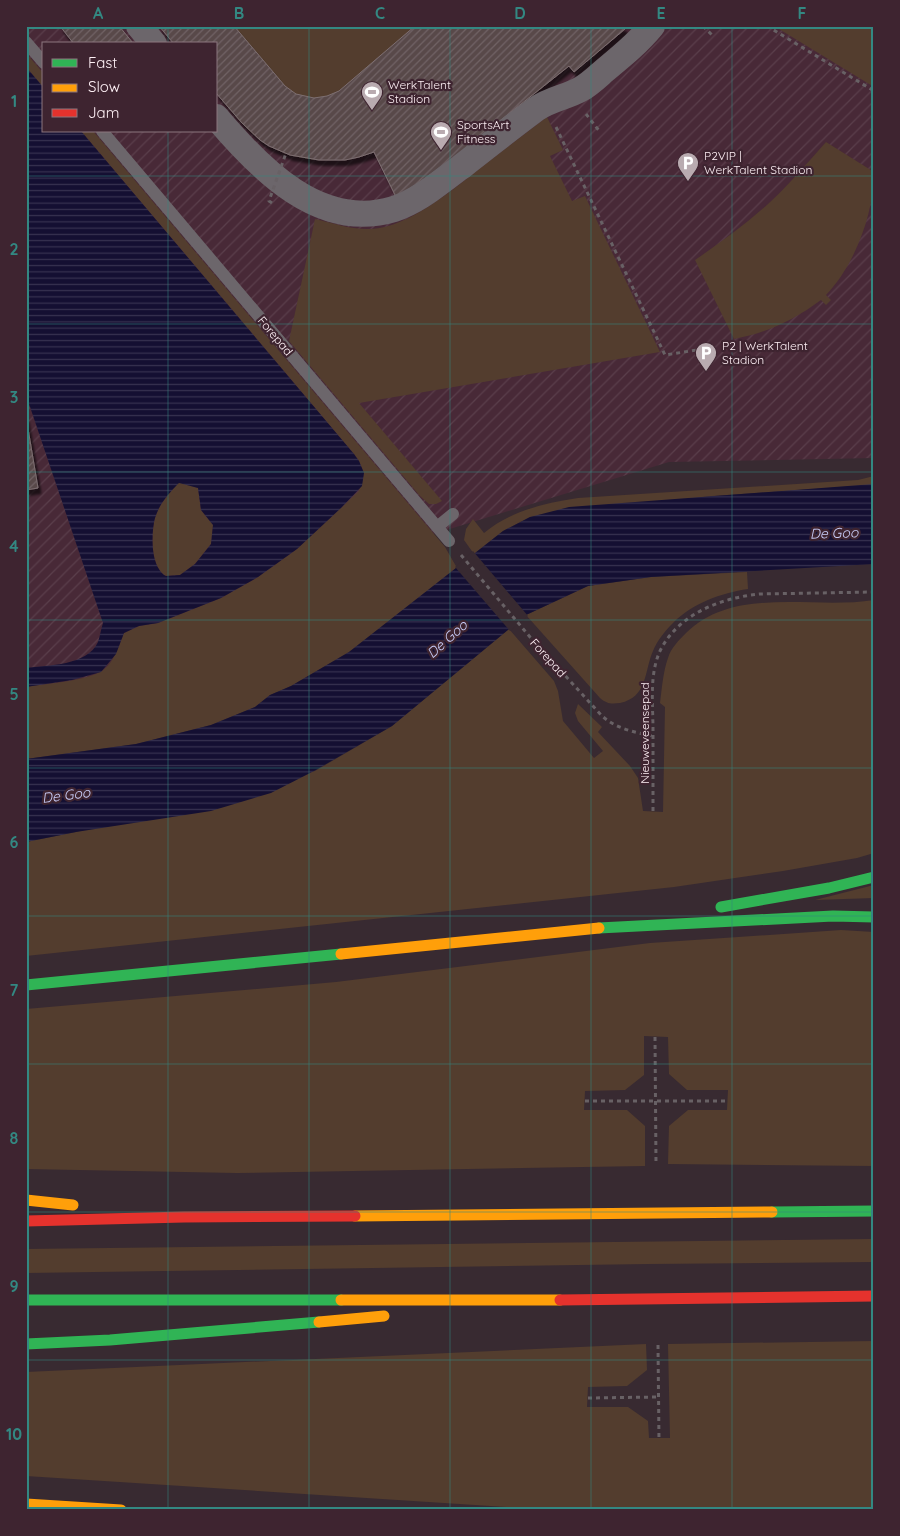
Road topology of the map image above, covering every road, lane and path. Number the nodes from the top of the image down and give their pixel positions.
1 (139, 26) edge
2 (652, 26) edge
3 (703, 26) edge
4 (767, 26) edge
5 (712, 35) dead end
6 (26, 42) edge
7 (152, 42) edge
8 (42, 61) edge
9 (874, 91) edge
10 (545, 103) junction
11 (218, 119) edge
12 (103, 132) edge
13 (286, 153) dead end
14 (272, 203) dead end
15 (703, 349) dead end
16 (453, 514) dead end
17 (437, 527) junction
18 (449, 541) dead end
19 (461, 555) dead end
20 (874, 592) edge
21 (653, 736) junction
22 (653, 811) dead end
23 (874, 877) edge
24 (712, 909) dead end
25 (693, 912) dead end
26 (874, 917) edge
27 (616, 926) junction
28 (26, 985) edge
29 (655, 1036) dead end
30 (585, 1101) dead end
31 (656, 1101) junction
32 (726, 1101) dead end
33 (656, 1165) dead end
34 (26, 1200) edge
35 (874, 1211) edge
36 (184, 1217) junction
37 (26, 1221) edge
38 (874, 1296) edge
39 (26, 1300) edge
40 (558, 1300) junction
41 (432, 1312) dead end
42 (393, 1315) dead end
43 (26, 1344) edge
44 (658, 1345) dead end
45 (658, 1397) junction
46 (588, 1398) dead end
47 (659, 1441) dead end
48 (26, 1504) edge
49 (121, 1510) edge

1 - 7 street
2 - 10 street
3 - 5 path
4 - 9 path
6 - 8 lane
10 - 11 street
10 - 15 path
12 - 17 lane, Forepad
13 - 14 path, bridge
16 - 17 lane
17 - 18 lane, Forepad
19 - 21 path, Forepad
20 - 21 path, Nieuweveensepad
21 - 22 path, Nieuweveensepad
23 - 24 highway
25 - 27 highway
26 - 27 highway
27 - 28 highway
29 - 31 path
30 - 31 path
31 - 32 path
31 - 33 path
34 - 36 highway
35 - 36 highway
36 - 37 highway
38 - 40 highway
39 - 40 highway
40 - 41 highway
42 - 43 highway
44 - 45 path
45 - 46 path
45 - 47 path
48 - 49 highway

